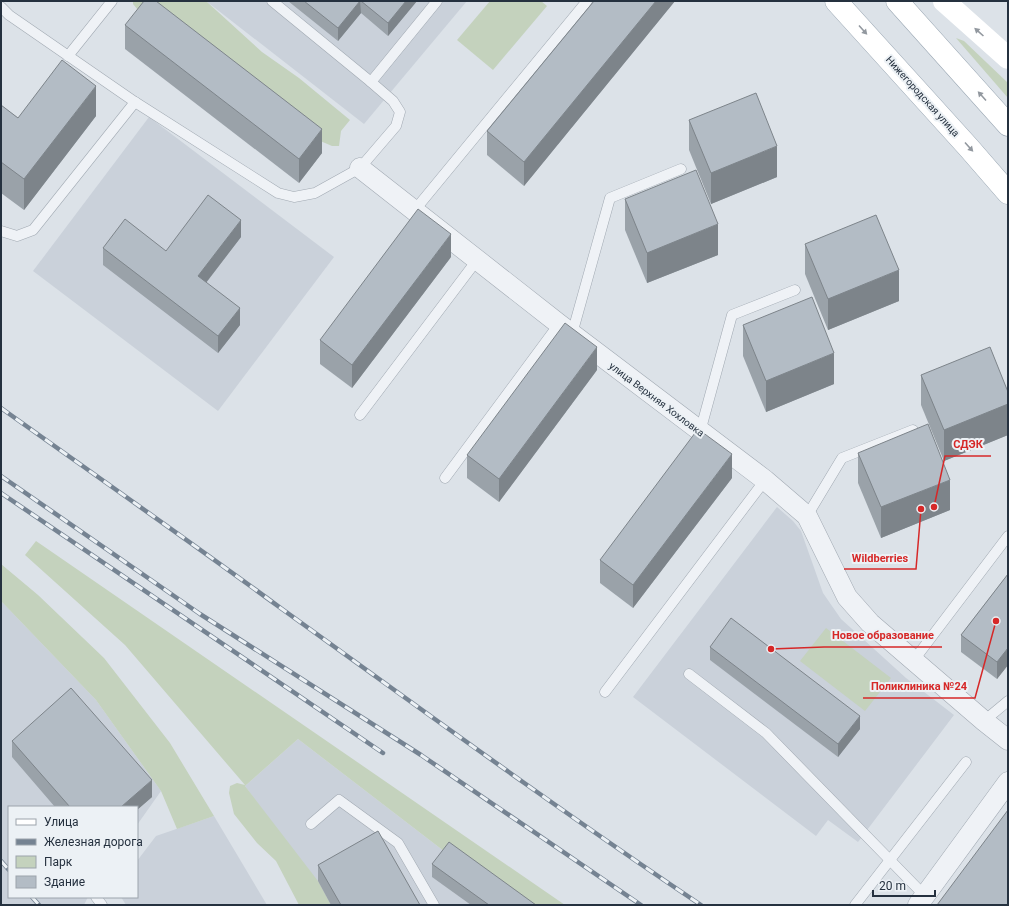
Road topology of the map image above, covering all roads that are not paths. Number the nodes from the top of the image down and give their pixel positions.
1 (112, 1) edge
2 (272, 1) edge
3 (437, 1) edge
4 (587, 1) edge
5 (836, 1) edge
6 (897, 1) edge
7 (944, 1) edge
8 (1, 7) edge
9 (68, 56) junction
10 (1008, 58) edge
11 (371, 82) junction
12 (135, 102) junction
13 (1008, 125) edge
14 (360, 168) junction
15 (681, 169) dead end
16 (1008, 193) edge
17 (414, 211) junction
18 (1, 231) edge
19 (477, 260) junction
20 (795, 290) dead end
21 (566, 329) junction
22 (360, 415) dead end
23 (913, 430) edge
24 (700, 432) junction
25 (445, 478) dead end
26 (765, 480) junction
27 (807, 516) junction
28 (1008, 536) edge
29 (914, 660) junction
30 (689, 674) dead end
31 (605, 692) dead end
32 (1008, 701) edge
33 (984, 721) junction
34 (1008, 740) edge
35 (966, 762) dead end
36 (1008, 782) edge
37 (311, 824) dead end
38 (890, 859) junction
39 (922, 900) edge
40 (434, 905) edge
41 (855, 905) edge

1 - 9 lane
2 - 11 lane
3 - 11 lane
4 - 17 lane
5 -> 16 main road, Нижегородская улица
13 -> 6 main road
10 -> 7 main road
8 - 9 lane
9 - 12 lane
11 - 14 lane
12 - 14 lane
12 - 18 lane
14 - 17 street, улица Верхняя Хохловка
15 - 21 lane
17 - 19 street, улица Верхняя Хохловка
19 - 21 street, улица Верхняя Хохловка
19 - 22 lane
20 - 24 lane
21 - 24 street, улица Верхняя Хохловка
21 - 25 lane
23 - 27 lane
24 - 26 street, улица Верхняя Хохловка
26 - 27 street, улица Верхняя Хохловка
26 - 31 lane
27 - 29 street, улица Верхняя Хохловка
28 - 29 lane
29 - 33 street, улица Верхняя Хохловка
30 - 38 lane
32 - 33 lane
33 - 34 street, улица Верхняя Хохловка
35 - 38 lane
36 - 39 street
37 - 40 lane
38 - 39 lane
38 - 41 lane

